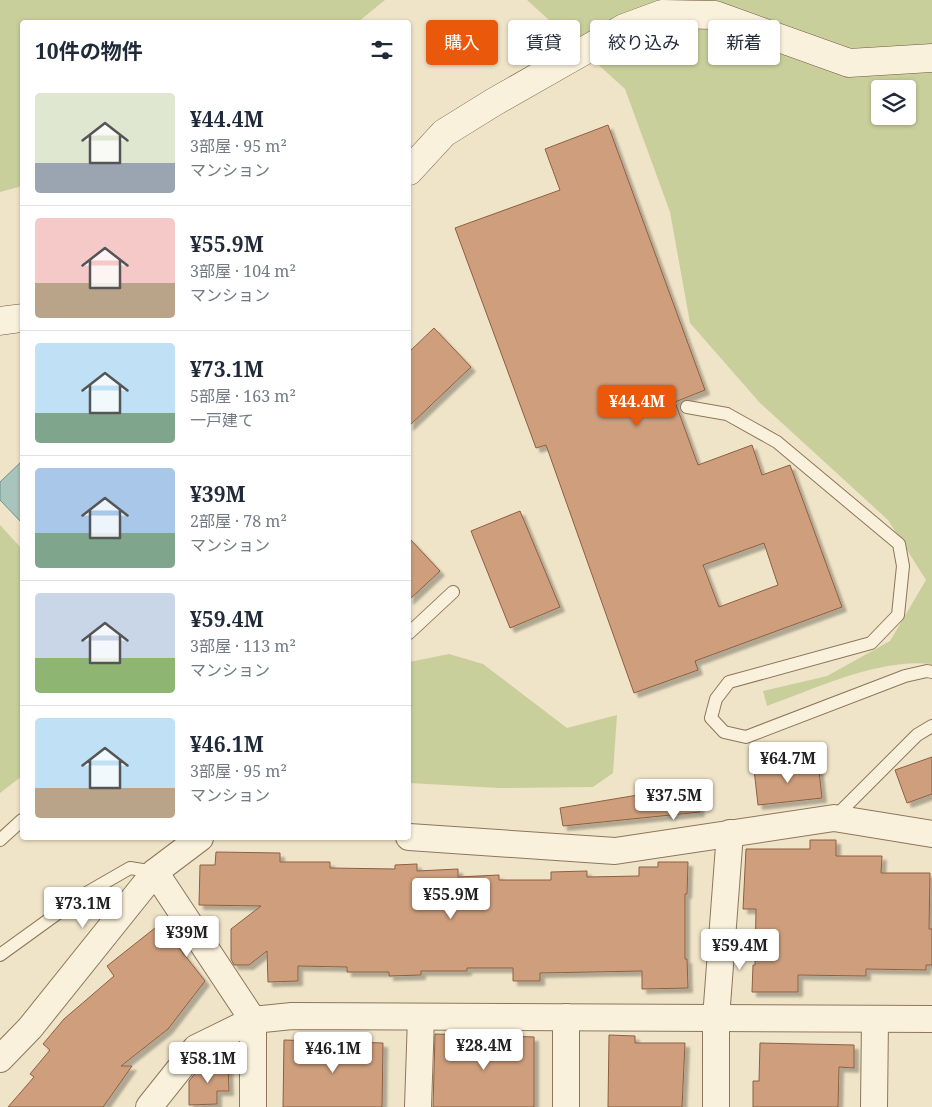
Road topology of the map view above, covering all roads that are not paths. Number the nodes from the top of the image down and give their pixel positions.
1 (932, 58) edge
2 (411, 169) edge
3 (20, 318) edge
4 (0, 321) edge
5 (687, 407) dead end
6 (453, 592) dead end
7 (411, 631) edge
8 (932, 672) edge
9 (932, 726) edge
10 (834, 818) junction
11 (20, 822) edge
12 (730, 833) junction
13 (932, 834) edge
14 (411, 837) edge
15 (0, 840) edge
16 (197, 840) edge
17 (155, 872) junction
18 (0, 955) edge
19 (421, 1017) junction
20 (566, 1017) junction
21 (716, 1018) junction
22 (875, 1018) junction
23 (932, 1019) edge
24 (253, 1020) junction
25 (0, 1058) edge
26 (149, 1107) edge
27 (252, 1107) edge
28 (418, 1107) edge
29 (566, 1107) edge
30 (716, 1107) edge
31 (874, 1107) edge

1 - 2 street
3 - 4 street
5 - 8 lane
6 - 7 lane
9 - 10 lane
10 - 12 street
10 - 13 street
11 - 15 lane
12 - 14 street
12 - 21 street
16 - 17 street
17 - 18 lane
17 - 24 street
17 - 25 street
19 - 20 street
19 - 24 street
19 - 28 street
20 - 21 street
20 - 29 street
21 - 22 street
21 - 30 street
22 - 23 street
22 - 31 street
24 - 26 street
24 - 27 street

